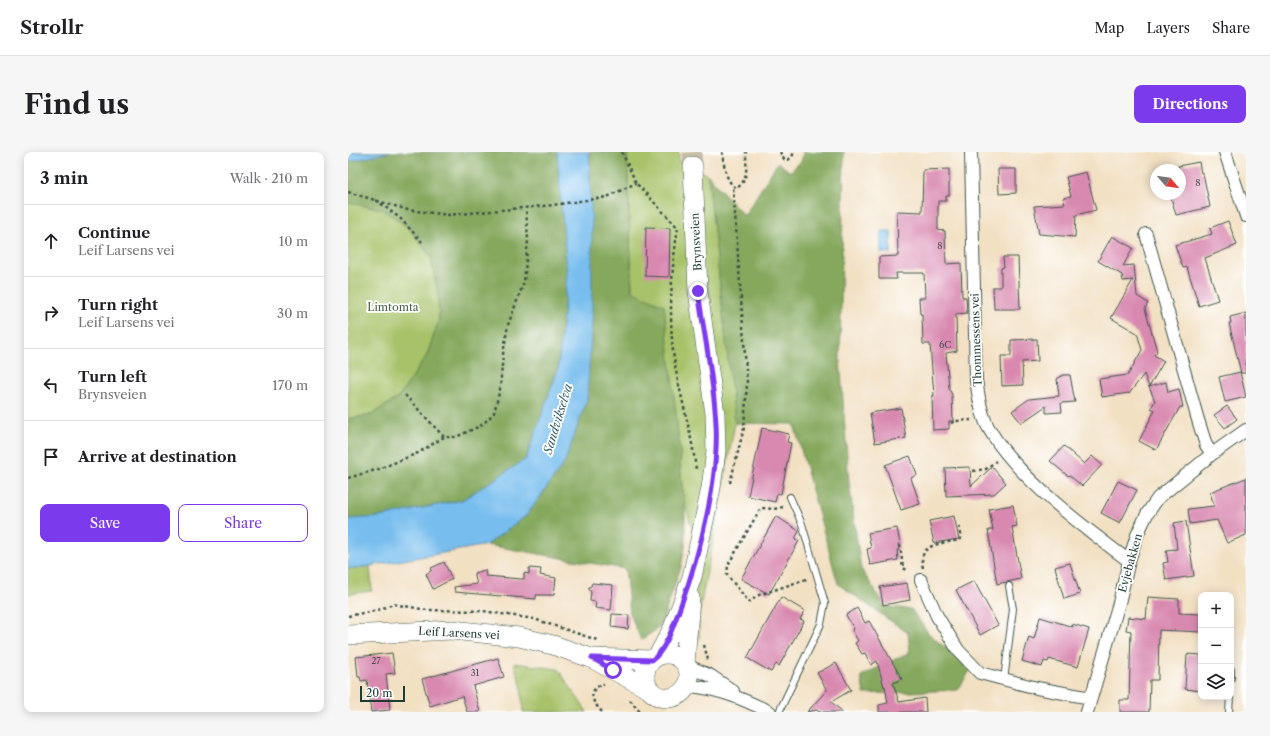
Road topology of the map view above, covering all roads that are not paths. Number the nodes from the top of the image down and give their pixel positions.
1 (971, 152) edge
2 (1225, 152) edge
3 (693, 166) tunnel mouth
4 (1246, 216) edge
5 (1146, 234) dead end
6 (1246, 430) edge
7 (1212, 454) junction
8 (790, 497) dead end
9 (1129, 561) junction
10 (692, 577) junction
11 (921, 580) road end
12 (1009, 586) dead end
13 (348, 634) edge
14 (592, 658) junction
15 (655, 658) junction
16 (686, 665) junction
17 (1004, 680) junction
18 (682, 697) edge
19 (1091, 698) junction
20 (655, 699) edge
21 (746, 700) junction
22 (1230, 700) edge
23 (770, 712) edge
24 (779, 712) edge
25 (1087, 712) edge
26 (1229, 712) edge

1 - 9 street, Thommessens vei
2 - 4 street
3 - 10 main road, Brynsveien
5 - 7 street
6 - 7 street, Evjebakken
7 - 9 street, Evjebakken
8 - 24 lane
9 - 19 street, Evjebakken
10 - 15 main road, Brynsveien
10 - 16 main road, Brynsveien
11 - 17 street
12 - 17 lane
13 - 14 main road, Leif Larsens vei
14 - 15 main road, Leif Larsens vei
14 - 20 main road, Leif Larsens vei
15 - 16 main road
15 - 20 main road
16 - 18 main road
16 - 21 street
17 - 19 street
18 - 20 main road
18 - 21 street
19 - 25 street, Evjebakken
21 - 23 street
22 - 26 lane

